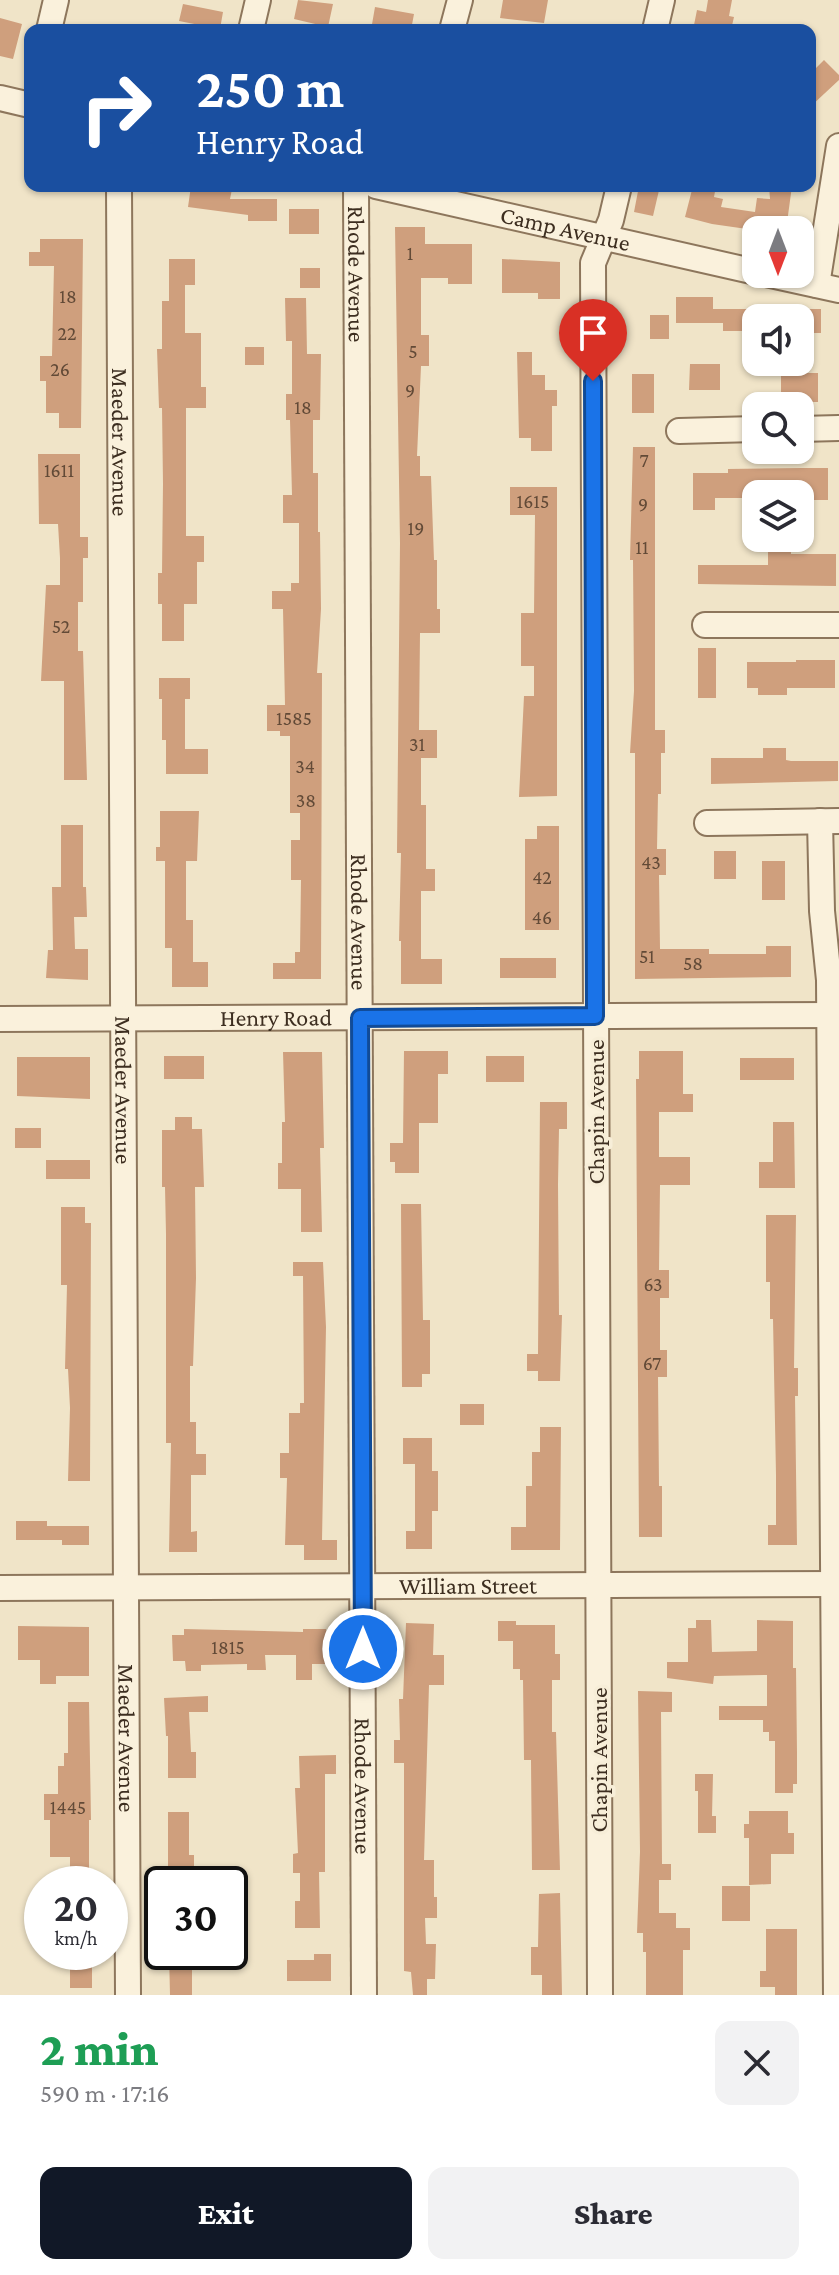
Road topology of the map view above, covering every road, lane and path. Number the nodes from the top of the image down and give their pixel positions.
1 (56, 0) edge
2 (258, 0) edge
3 (460, 0) edge
4 (662, 0) edge
5 (50, 24) edge
6 (252, 24) edge
7 (454, 24) edge
8 (656, 24) edge
9 (0, 98) edge
10 (24, 104) edge
11 (839, 146) edge
12 (119, 192) edge
13 (356, 192) edge
14 (423, 192) edge
15 (618, 192) edge
16 (602, 239) junction
17 (742, 269) edge
18 (828, 287) edge
19 (839, 428) edge
20 (742, 429) edge
21 (814, 429) edge
22 (679, 431) dead end
23 (705, 625) dead end
24 (839, 625) edge
25 (830, 821) edge
26 (707, 823) dead end
27 (834, 1015) edge
28 (595, 1016) junction
29 (360, 1018) junction
30 (0, 1019) edge
31 (125, 1019) junction
32 (836, 1584) edge
33 (598, 1585) junction
34 (362, 1586) junction
35 (128, 1587) junction
36 (0, 1588) edge
37 (128, 1995) edge
38 (364, 1995) edge
39 (600, 1995) edge
40 (836, 1995) edge

1 - 5 street
2 - 6 street
3 - 7 street
4 - 8 street
9 - 10 street
11 - 18 street
12 - 31 street, Maeder Avenue
13 - 29 street, Rhode Avenue
14 - 16 street, Camp Avenue
15 - 16 street, Chapin Avenue
16 - 17 street, Camp Avenue
16 - 28 street, Chapin Avenue
19 - 21 street
20 - 22 street
23 - 24 street
25 - 26 street
25 - 27 street
27 - 28 street, Henry Road
27 - 32 street
28 - 29 street, Henry Road
28 - 33 street, Chapin Avenue
29 - 31 street, Henry Road
29 - 34 street, Rhode Avenue
30 - 31 street, Henry Road
31 - 35 street, Maeder Avenue
32 - 33 street, William Street
32 - 40 street
33 - 34 street, William Street
33 - 39 street, Chapin Avenue
34 - 35 street, William Street
34 - 38 street, Rhode Avenue
35 - 36 street, William Street
35 - 37 street, Maeder Avenue

